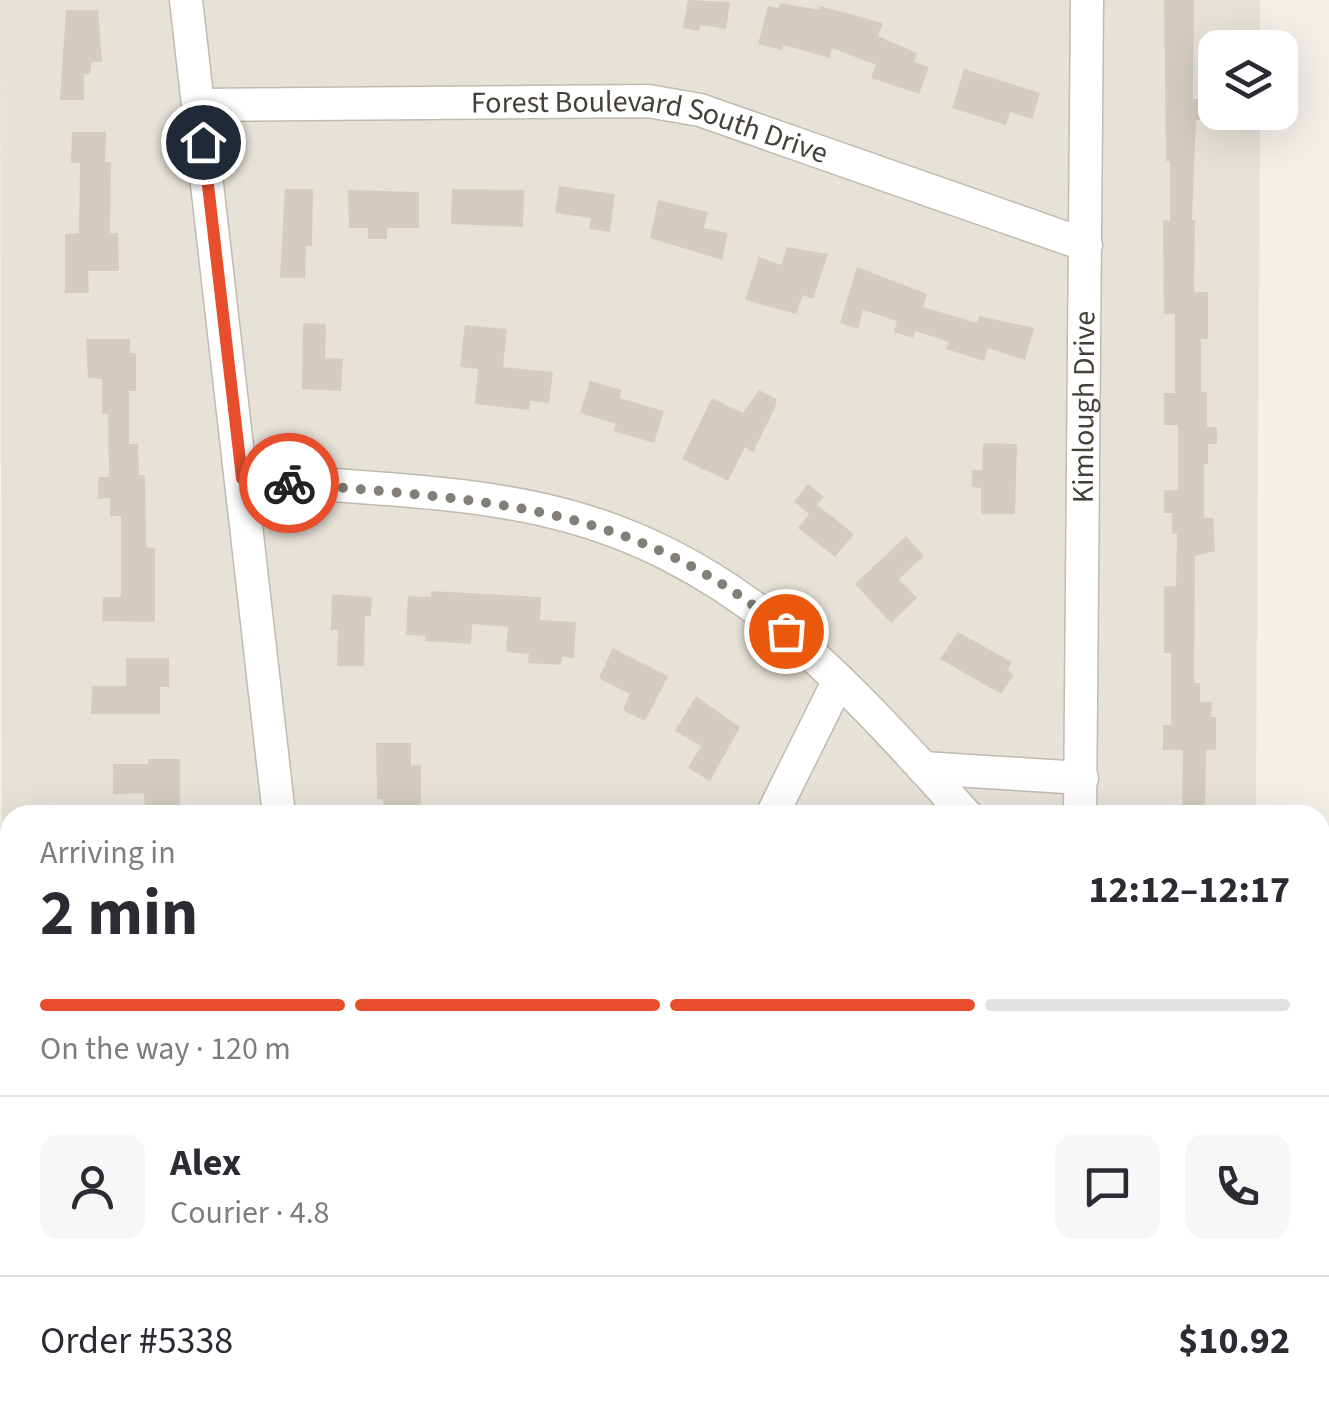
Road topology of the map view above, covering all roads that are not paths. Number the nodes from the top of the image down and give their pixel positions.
1 (186, 0) edge
2 (1087, 0) edge
3 (198, 105) junction
4 (1086, 245) junction
5 (242, 478) junction
6 (838, 682) junction
7 (922, 768) junction
8 (1082, 778) junction
9 (279, 805) edge
10 (777, 805) edge
11 (957, 805) edge
12 (1081, 805) edge

1 - 3 street
2 - 4 street, Kimlough Drive
3 - 4 street, Forest Boulevard South Drive
3 - 5 street
4 - 8 street, Kimlough Drive
5 - 6 street
5 - 9 street
6 - 7 street
6 - 10 street
7 - 8 street
7 - 11 street
8 - 12 street, Kimlough Drive

